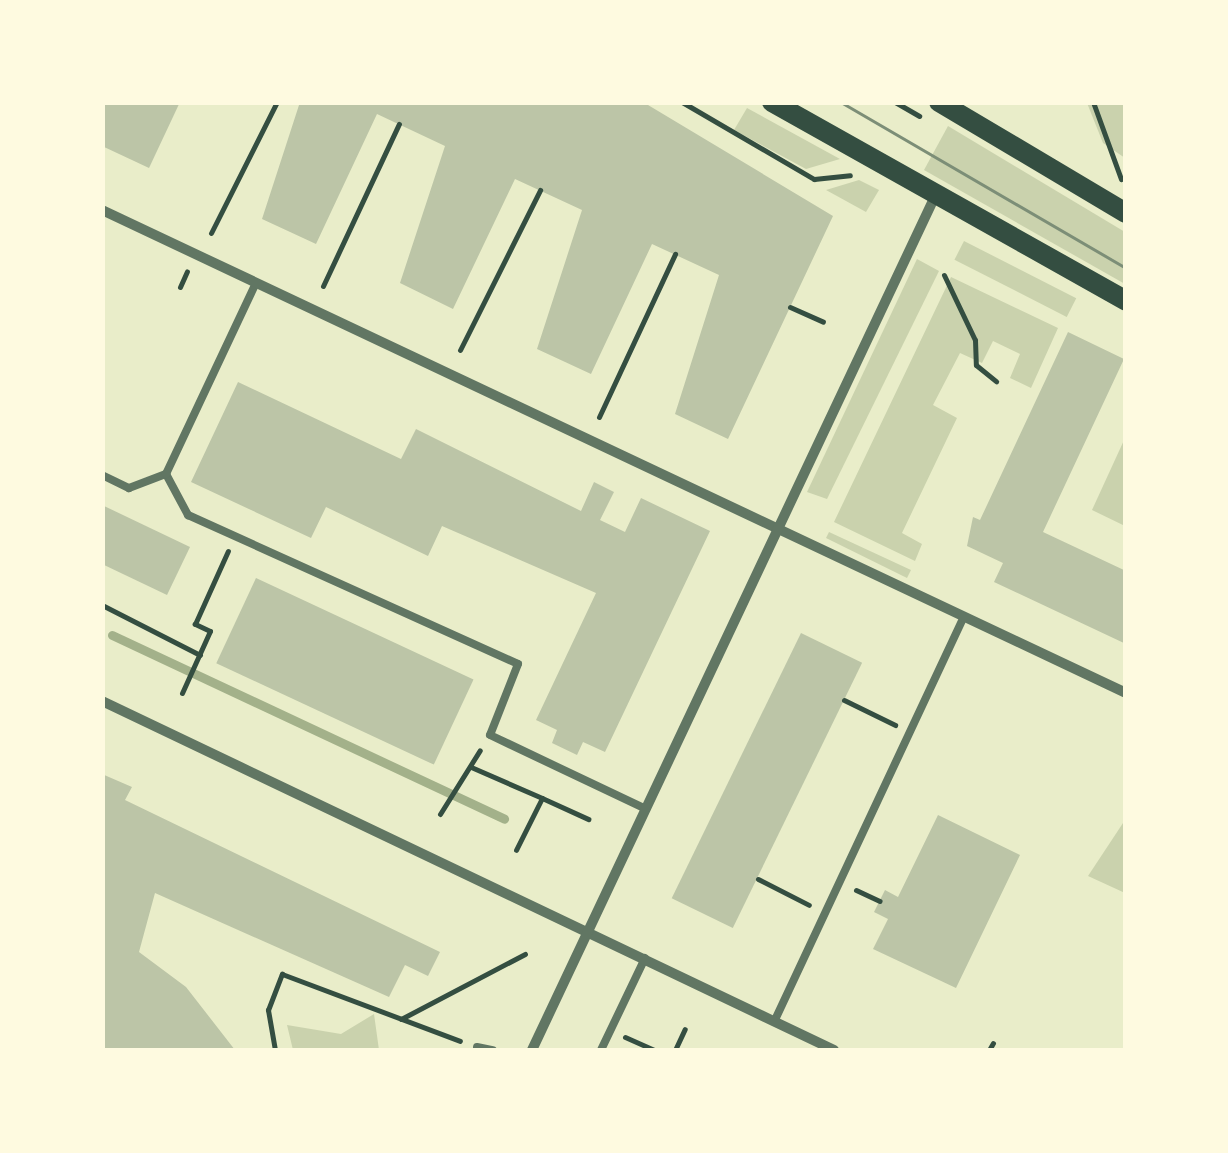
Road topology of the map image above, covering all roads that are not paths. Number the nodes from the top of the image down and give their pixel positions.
1 (772, 102) edge
2 (939, 102) edge
3 (936, 194) junction
4 (102, 210) edge
5 (1126, 213) edge
6 (256, 283) junction
7 (1126, 301) edge
8 (166, 474) junction
9 (102, 475) edge
10 (778, 529) junction
11 (963, 618) junction
12 (1126, 692) edge
13 (102, 701) edge
14 (646, 809) junction
15 (590, 931) junction
16 (646, 958) junction
17 (774, 1022) junction
18 (477, 1047) road end
19 (493, 1050) edge
20 (532, 1050) edge
21 (601, 1050) edge
22 (834, 1050) edge

1 - 3 main road
2 - 5 main road
3 - 7 main road
3 - 10 street
4 - 6 street
6 - 8 lane
6 - 10 street
8 - 9 lane
8 - 14 lane
10 - 11 street
10 - 14 street
11 - 12 street
11 - 17 lane
13 - 15 street
14 - 15 street
15 - 16 street
15 - 20 street
16 - 17 street
16 - 21 lane
17 - 22 street
18 - 19 lane

